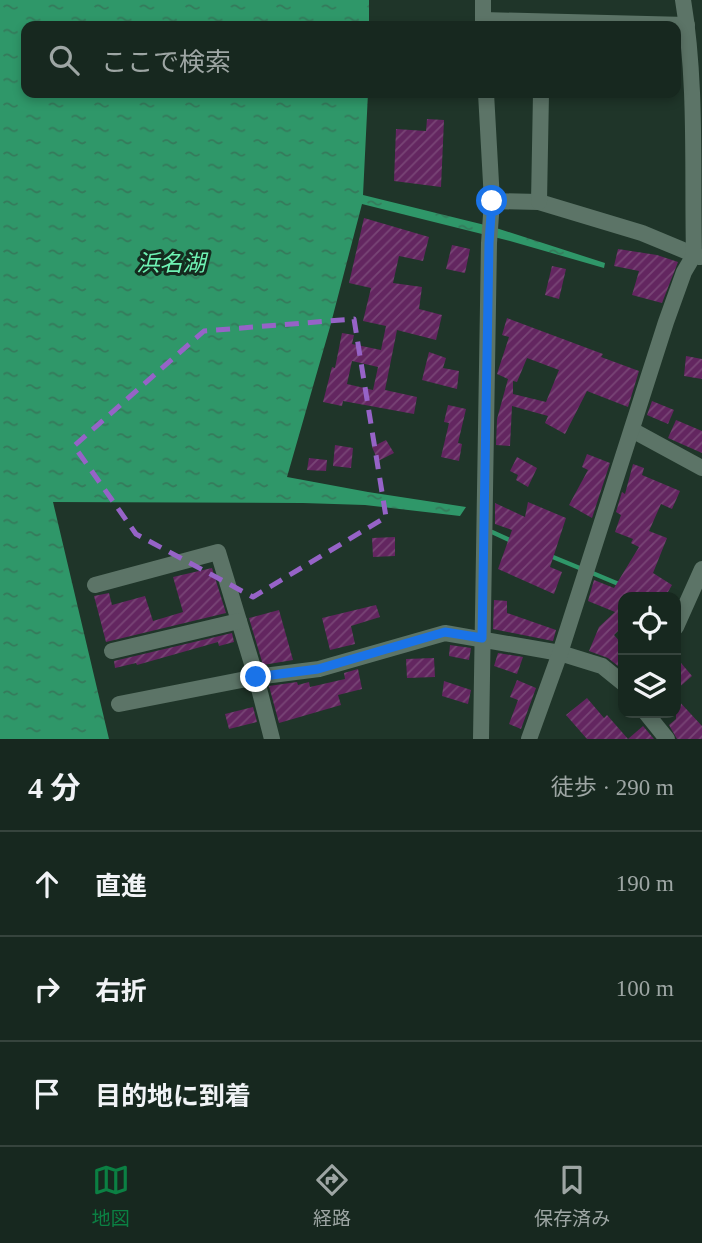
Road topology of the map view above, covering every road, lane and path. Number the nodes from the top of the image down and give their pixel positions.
1 (483, 0) edge
2 (683, 0) edge
3 (483, 21) edge
4 (681, 25) edge
5 (687, 25) junction
6 (486, 98) edge
7 (541, 98) edge
8 (492, 201) junction
9 (539, 202) junction
10 (698, 256) edge
11 (632, 430) junction
12 (702, 468) edge
13 (702, 569) edge
14 (95, 585) dead end
15 (681, 616) edge
16 (239, 621) junction
17 (482, 638) junction
18 (113, 651) dead end
19 (560, 653) junction
20 (256, 677) junction
21 (618, 677) edge
22 (119, 704) dead end
23 (650, 718) edge
24 (271, 739) edge
25 (481, 739) edge
26 (529, 739) edge
27 (667, 739) edge

1 - 3 street
2 - 5 street
4 - 5 street
5 - 10 street
6 - 8 street
7 - 9 street
8 - 9 street
8 - 17 street
9 - 10 street
10 - 11 street
11 - 12 street
11 - 19 street
13 - 15 street
14 - 16 street
16 - 18 street
16 - 20 street
17 - 19 street
17 - 20 street
17 - 25 street
19 - 21 street
19 - 26 street
20 - 22 street
20 - 24 street
23 - 27 street

